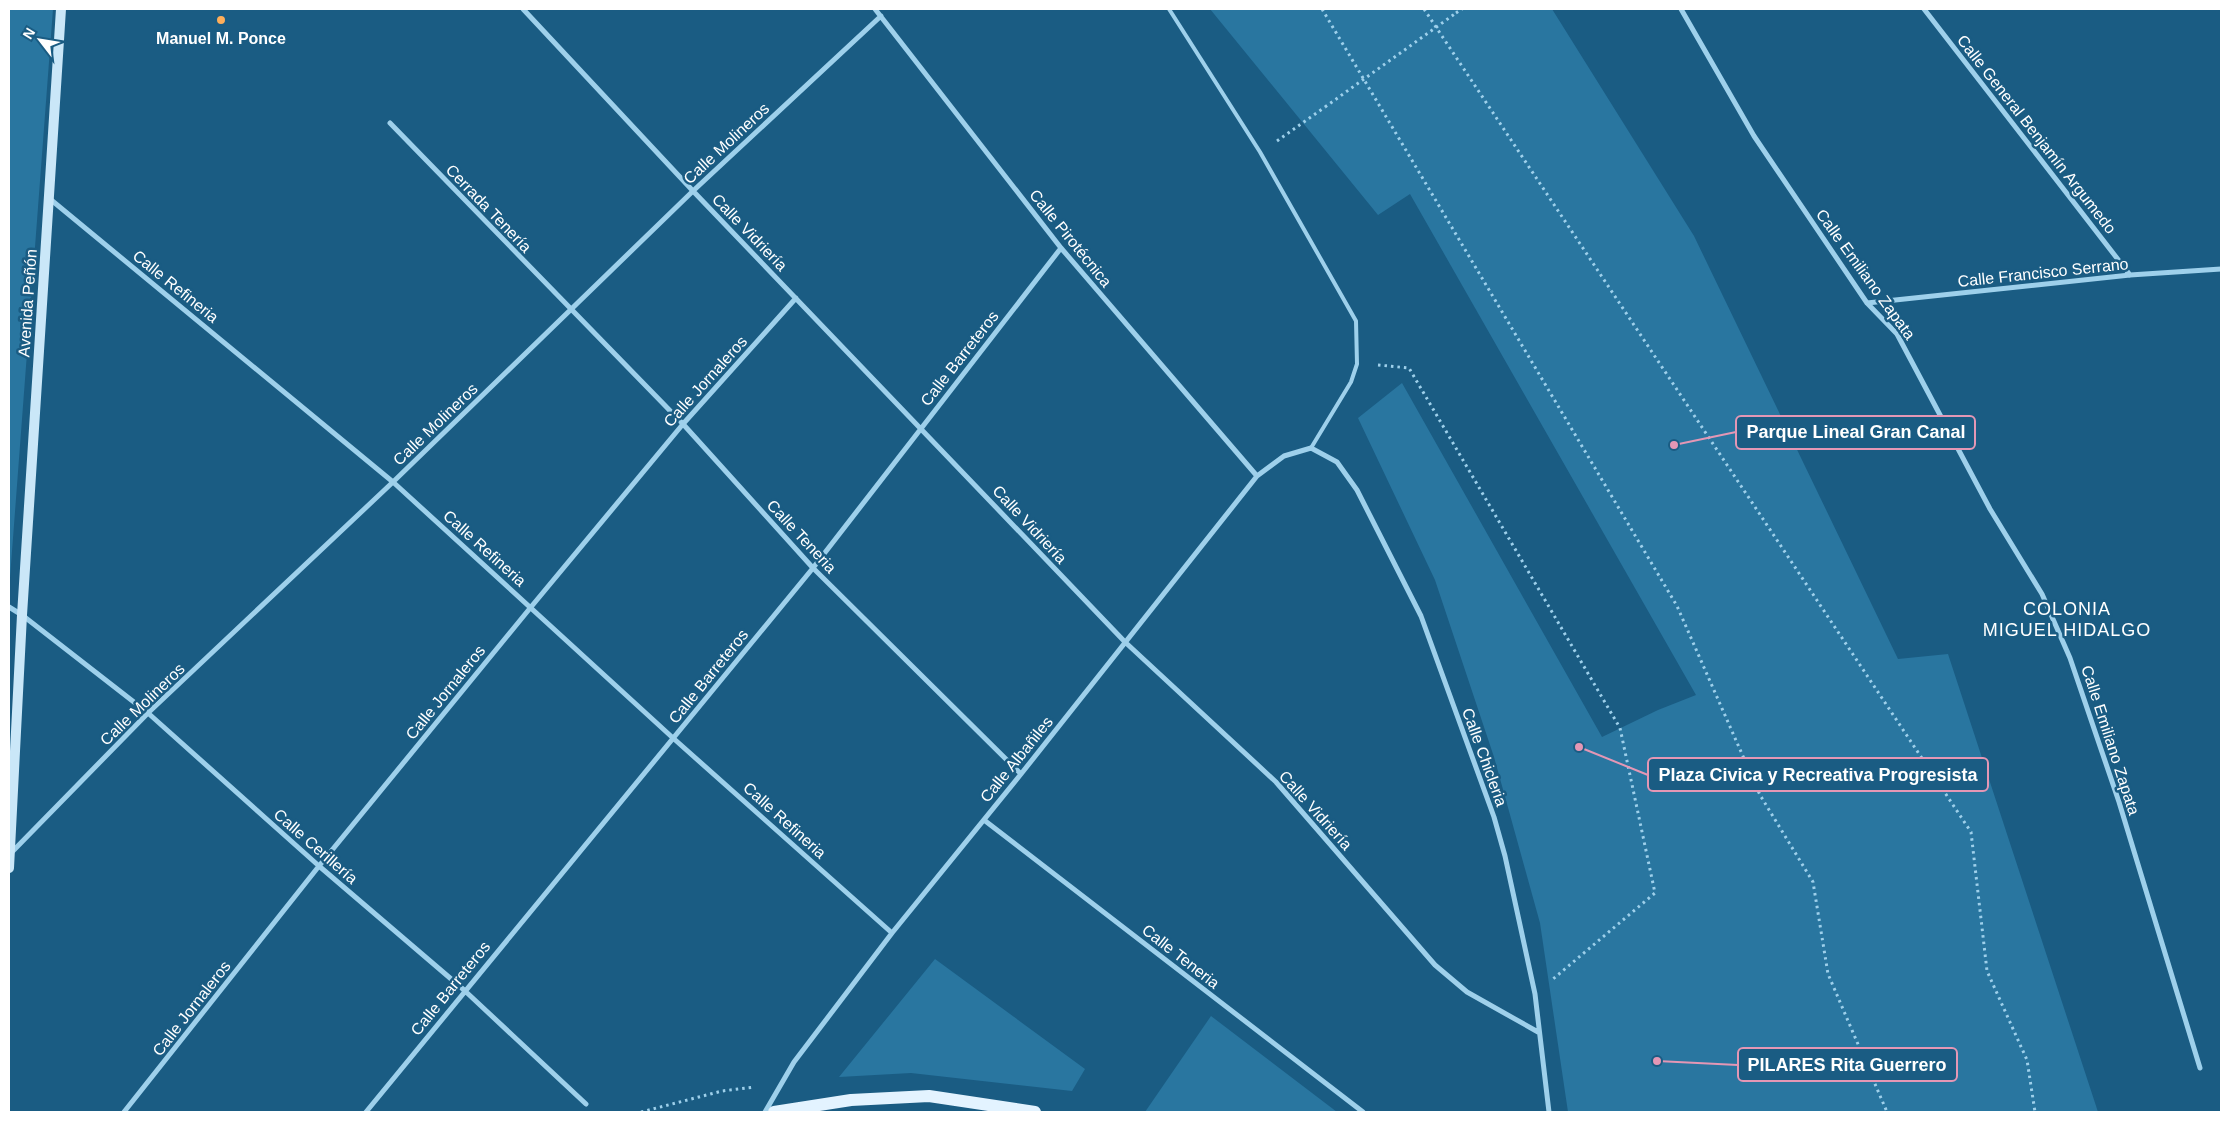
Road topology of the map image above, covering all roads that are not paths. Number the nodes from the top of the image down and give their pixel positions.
1 (61, 9) edge
2 (523, 9) edge
3 (875, 9) edge
4 (1169, 9) edge
5 (1681, 9) edge
6 (1924, 9) edge
7 (881, 16) junction
8 (390, 123) dead end
9 (692, 191) junction
10 (48, 198) junction
11 (1061, 248) junction
12 (2221, 269) edge
13 (2130, 275) junction
14 (796, 298) junction
15 (1867, 303) junction
16 (570, 310) junction
17 (683, 424) junction
18 (922, 428) junction
19 (1311, 448) junction
20 (1257, 476) junction
21 (393, 482) junction
22 (813, 568) junction
23 (9, 607) edge
24 (531, 607) junction
25 (22, 615) junction
26 (1125, 642) junction
27 (148, 713) junction
28 (674, 738) junction
29 (1021, 774) junction
30 (984, 820) junction
31 (10, 854) junction
32 (319, 866) junction
33 (9, 868) edge
34 (892, 933) junction
35 (464, 990) junction
36 (1538, 1032) junction
37 (2200, 1068) dead end
38 (586, 1104) dead end
39 (124, 1112) edge
40 (366, 1112) edge
41 (765, 1112) edge
42 (774, 1112) edge
43 (1035, 1112) edge
44 (1363, 1112) edge
45 (1549, 1112) edge

1 - 10 street, Avenida Peñón
2 - 9 street, Calle Vidriería
3 - 7 street, Calle Pirotécnica
4 - 19 lane
5 - 15 street, Calle Emiliano Zapata
6 - 13 street, Calle General Benjamín Argumedo
7 - 9 street, Calle Molineros
7 - 11 street, Calle Pirotécnica
8 - 16 street, Cerrada Tenería
9 - 14 street, Calle Vidriería
9 - 16 street, Calle Molineros
10 - 21 street, Calle Refineria
10 - 25 street, Avenida Peñón
11 - 18 street, Calle Barreteros
11 - 20 street, Calle Pirotécnica
12 - 13 street, Calle Francisco Serrano
13 - 15 street, Calle Francisco Serrano
14 - 17 street, Calle Jornaleros
14 - 18 street, Calle Vidriería
15 - 37 street, Calle Emiliano Zapata
16 - 17 street, Calle Teneria
16 - 21 street, Calle Molineros
17 - 22 street, Calle Teneria
17 - 24 street, Calle Jornaleros
18 - 22 street, Calle Barreteros
18 - 26 street, Calle Vidriería
19 - 20 street, Calle Albañiles
19 - 36 street, Calle Chicleria
20 - 26 street, Calle Albañiles
21 - 24 street, Calle Refineria
21 - 27 street, Calle Molineros
22 - 28 street, Calle Barreteros
22 - 29 street, Calle Teneria
23 - 25 street, Calle Cerillería
24 - 28 street, Calle Refineria
24 - 32 street, Calle Jornaleros
25 - 27 street, Calle Cerillería
25 - 31 street, Avenida Peñón
26 - 29 street, Calle Albañiles
26 - 36 street, Calle Vidriería
27 - 31 street, Calle Molineros
27 - 32 street, Calle Cerillería
28 - 34 street, Calle Refineria
28 - 35 street, Calle Barreteros
29 - 30 street, Calle Albañiles
30 - 34 street, Calle Albañiles
30 - 44 street, Calle Teneria
31 - 33 street, Avenida Peñón
32 - 35 street, Calle Cerillería
32 - 39 street, Calle Jornaleros
34 - 41 street, Calle Albañiles
35 - 38 street, Calle Cerillería
35 - 40 street, Calle Barreteros
36 - 45 street, Calle Chicleria
42 - 43 main road

